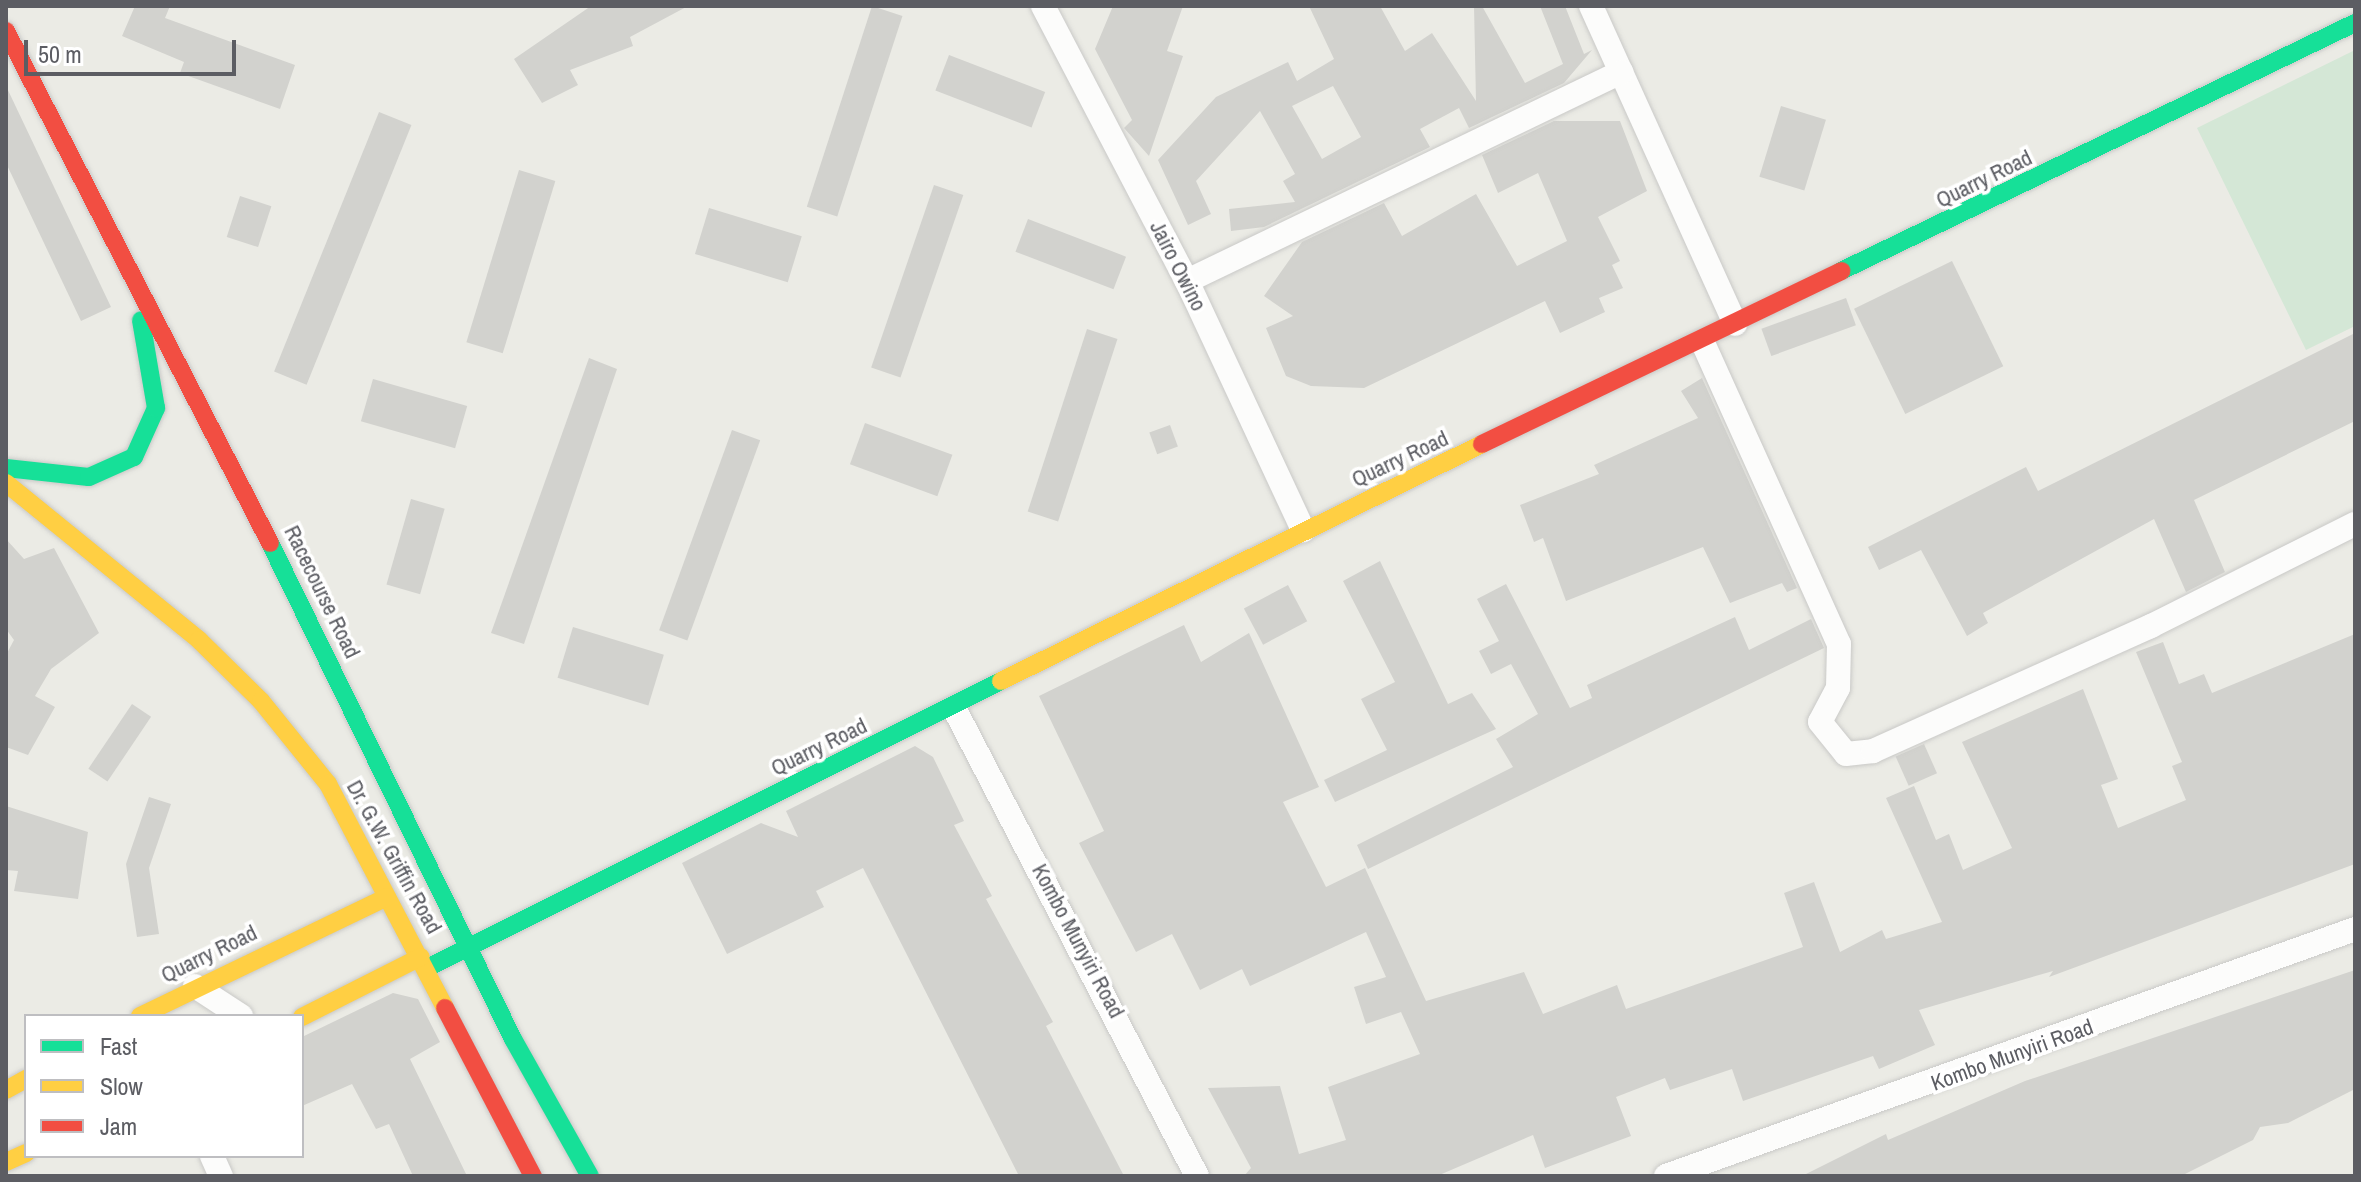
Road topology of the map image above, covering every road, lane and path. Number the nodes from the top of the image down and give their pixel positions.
1 (1043, 6) edge
2 (1591, 6) edge
3 (2355, 23) edge
4 (6, 31) edge
5 (1621, 72) junction
6 (1187, 281) junction
7 (137, 292) junction
8 (1735, 324) junction
9 (1703, 343) junction
10 (6, 468) edge
11 (6, 483) edge
12 (2355, 524) edge
13 (1303, 530) junction
14 (954, 708) junction
15 (387, 897) junction
16 (2355, 929) edge
17 (468, 944) junction
18 (424, 962) junction
19 (195, 986) junction
20 (144, 1014) edge
21 (238, 1014) edge
22 (304, 1016) edge
23 (24, 1080) edge
24 (6, 1090) edge
25 (533, 1176) edge
26 (590, 1176) edge
27 (1197, 1176) edge
28 (1666, 1176) edge

1 - 6 street, Jairo Owino
2 - 5 street
3 - 8 main road, Quarry Road
4 - 7 main road, Racecourse Road
5 - 6 street
5 - 8 street
6 - 13 street, Jairo Owino
7 - 10 main road
7 - 17 main road, Racecourse Road
8 - 9 main road, Quarry Road
9 - 12 street
9 - 13 main road, Quarry Road
11 - 15 main road, Dr. G.W. Griffin Road
13 - 14 main road, Quarry Road
14 - 17 main road, Quarry Road
14 - 27 street, Kombo Munyiri Road
15 - 18 main road, Dr. G.W. Griffin Road
15 - 19 main road, Quarry Road
16 - 28 street, Kombo Munyiri Road
17 - 18 main road, Quarry Road
17 - 26 main road, Racecourse Road
18 - 22 main road
18 - 25 main road, Dr. G.W. Griffin Road
19 - 20 main road, Quarry Road
19 - 21 street
23 - 24 main road

